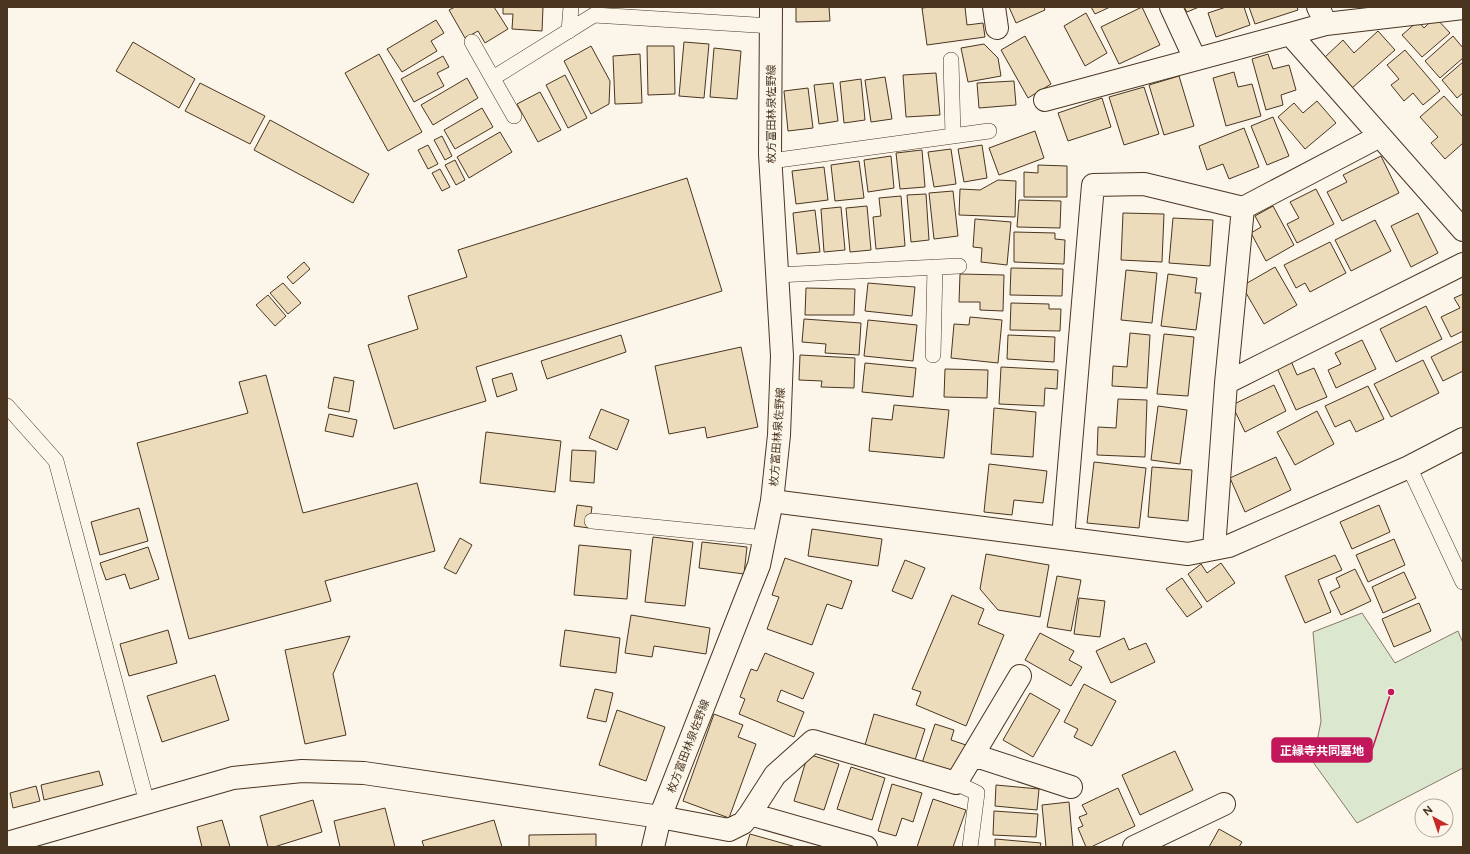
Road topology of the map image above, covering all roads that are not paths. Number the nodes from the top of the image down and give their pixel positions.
1 (571, 7) edge
2 (994, 7) edge
3 (1171, 7) edge
4 (1459, 8) edge
5 (1322, 16) edge
6 (771, 17) edge
7 (997, 28) dead end
8 (569, 31) junction
9 (1290, 34) junction
10 (472, 42) dead end
11 (1195, 59) junction
12 (951, 60) dead end
13 (493, 78) junction
14 (1045, 100) dead end
15 (514, 116) dead end
16 (989, 130) dead end
17 (953, 136) junction
18 (1380, 136) junction
19 (770, 161) junction
20 (1243, 208) junction
21 (1463, 230) edge
22 (1463, 264) edge
23 (959, 266) dead end
24 (935, 267) junction
25 (777, 275) junction
26 (933, 355) dead end
27 (1226, 383) junction
28 (7, 406) edge
29 (1463, 439) edge
30 (1409, 466) junction
31 (772, 501) junction
32 (592, 521) dead end
33 (765, 538) junction
34 (1063, 538) junction
35 (1214, 549) junction
36 (1463, 582) edge
37 (1020, 676) dead end
38 (974, 755) junction
39 (956, 783) junction
40 (1071, 787) dead end
41 (147, 803) junction
42 (1224, 804) dead end
43 (750, 814) junction
44 (660, 817) junction
45 (7, 843) edge
46 (653, 847) edge
47 (866, 847) edge
48 (970, 847) edge
49 (1134, 847) edge

1 - 8 lane
2 - 7 street
3 - 11 street
4 - 5 street
5 - 9 street
6 - 8 lane
6 - 19 street, 枚方富田林泉佐野線
8 - 13 lane
9 - 11 street
9 - 18 street
10 - 13 lane
11 - 14 street
12 - 17 lane
13 - 15 lane
16 - 17 lane
17 - 19 lane
18 - 20 street
18 - 21 street
19 - 25 street, 枚方富田林泉佐野線
20 - 27 street
20 - 34 street
22 - 27 street
23 - 24 lane
24 - 25 lane
24 - 26 lane
25 - 31 street, 枚方富田林泉佐野線
27 - 35 street
28 - 41 lane
29 - 30 street
30 - 35 street
30 - 36 lane
31 - 33 street, 枚方富田林泉佐野線
31 - 34 street
32 - 33 lane
33 - 44 street, 枚方富田林泉佐野線
34 - 35 street
37 - 38 street
38 - 39 street
38 - 40 street
39 - 43 street
39 - 48 lane
41 - 44 street
41 - 45 street
42 - 49 street
43 - 44 street
43 - 47 street
44 - 46 street, 枚方富田林泉佐野線

